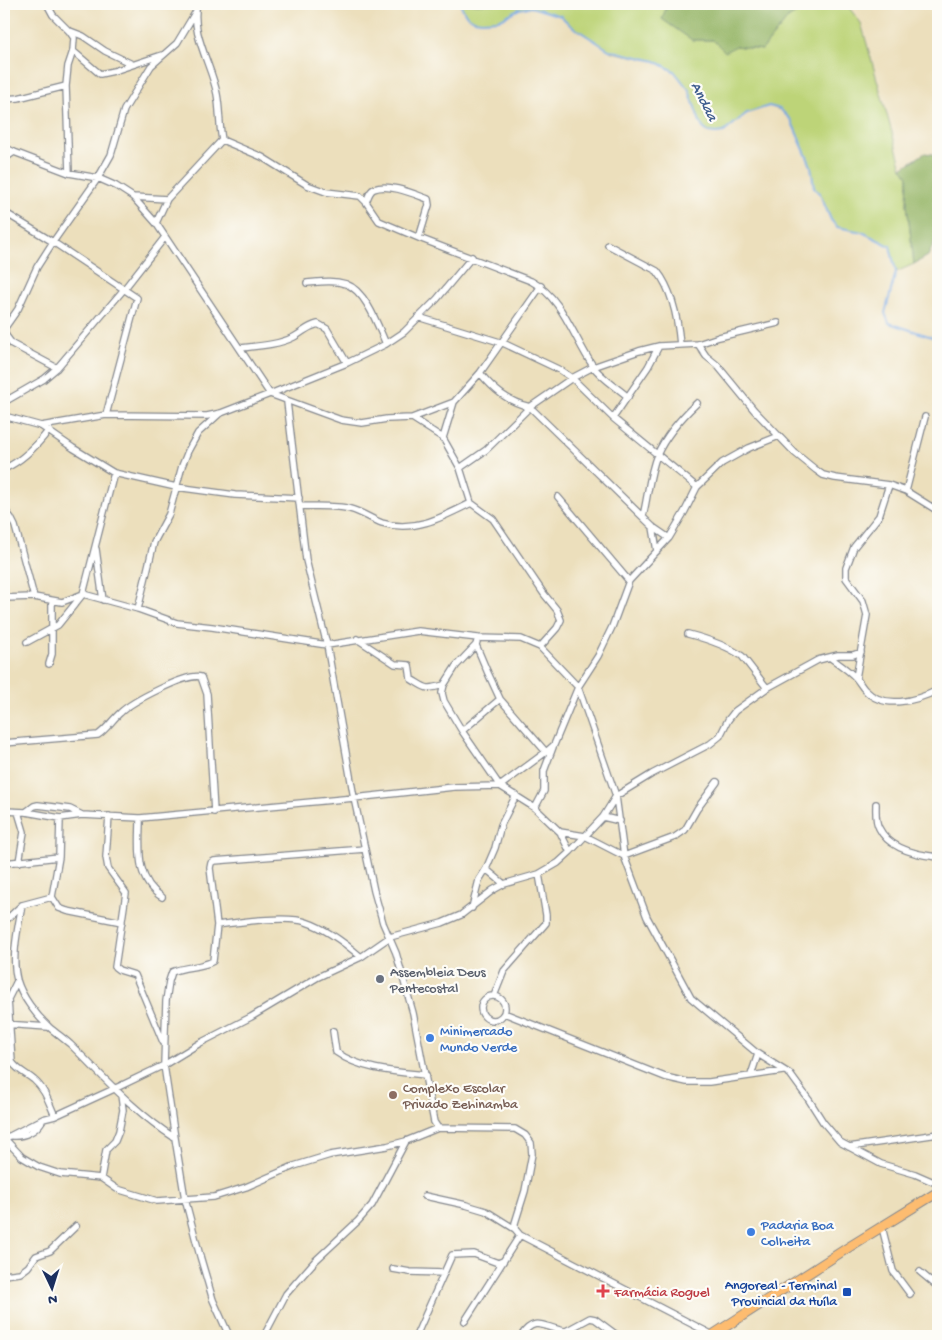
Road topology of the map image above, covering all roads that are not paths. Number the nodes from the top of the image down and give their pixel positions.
1 (47, 4) edge
2 (53, 4) edge
3 (197, 4) edge
4 (195, 13) junction
5 (53, 15) junction
6 (69, 31) junction
7 (73, 51) junction
8 (164, 55) junction
9 (132, 64) junction
10 (66, 86) junction
11 (4, 98) edge
12 (222, 140) junction
13 (4, 147) edge
14 (14, 152) junction
15 (4, 159) edge
16 (69, 173) junction
17 (98, 178) junction
18 (133, 197) junction
19 (167, 199) junction
20 (366, 202) junction
21 (4, 212) edge
22 (156, 223) junction
23 (165, 237) junction
24 (419, 238) junction
25 (53, 242) junction
26 (608, 245) dead end
27 (472, 257) junction
28 (307, 283) dead end
29 (542, 286) junction
30 (124, 288) junction
31 (418, 317) junction
32 (778, 323) dead end
33 (503, 343) junction
34 (386, 344) junction
35 (698, 344) junction
36 (680, 345) junction
37 (659, 346) junction
38 (240, 348) junction
39 (347, 363) junction
40 (594, 367) junction
41 (57, 368) junction
42 (480, 373) junction
43 (572, 378) junction
44 (270, 394) junction
45 (628, 397) junction
46 (4, 402) edge
47 (287, 402) junction
48 (454, 402) junction
49 (697, 403) dead end
50 (530, 406) junction
51 (221, 413) junction
52 (4, 416) edge
53 (106, 416) junction
54 (924, 417) dead end
55 (412, 418) junction
56 (614, 418) junction
57 (41, 426) junction
58 (49, 430) junction
59 (779, 436) junction
60 (442, 438) junction
61 (658, 455) junction
62 (460, 468) junction
63 (4, 469) edge
64 (114, 473) junction
65 (889, 484) junction
66 (176, 487) junction
67 (697, 487) junction
68 (906, 491) junction
69 (558, 497) dead end
70 (299, 498) junction
71 (471, 503) junction
72 (300, 506) junction
73 (4, 509) edge
74 (938, 511) edge
75 (643, 516) junction
76 (653, 527) junction
77 (669, 538) junction
78 (96, 545) junction
79 (657, 551) junction
80 (629, 581) junction
81 (83, 594) junction
82 (34, 597) junction
83 (4, 598) edge
84 (103, 600) junction
85 (52, 601) junction
86 (138, 609) junction
87 (52, 629) junction
88 (688, 634) dead end
89 (357, 639) junction
90 (27, 642) dead end
91 (477, 642) junction
92 (327, 645) junction
93 (540, 647) junction
94 (861, 652) junction
95 (831, 658) junction
96 (49, 664) dead end
97 (856, 678) junction
98 (444, 685) junction
99 (578, 687) junction
100 (767, 688) junction
101 (938, 690) edge
102 (500, 699) junction
103 (462, 731) junction
104 (4, 743) edge
105 (554, 745) junction
106 (546, 752) junction
107 (717, 782) dead end
108 (500, 786) junction
109 (516, 795) junction
110 (616, 796) junction
111 (354, 798) junction
112 (876, 804) dead end
113 (535, 808) junction
114 (4, 811) edge
115 (18, 812) junction
116 (26, 812) junction
117 (214, 812) junction
118 (82, 815) junction
119 (110, 816) junction
120 (603, 817) junction
121 (60, 818) junction
122 (140, 818) junction
123 (620, 821) junction
124 (560, 832) junction
125 (585, 836) junction
126 (365, 849) junction
127 (570, 852) junction
128 (624, 856) junction
129 (59, 857) junction
130 (938, 857) edge
131 (19, 862) junction
132 (4, 864) edge
133 (486, 869) junction
134 (539, 874) junction
135 (504, 884) junction
136 (52, 897) junction
137 (162, 897) dead end
138 (22, 905) junction
139 (472, 908) junction
140 (4, 922) edge
141 (122, 922) junction
142 (217, 925) junction
143 (390, 937) junction
144 (361, 957) junction
145 (18, 981) junction
146 (494, 996) junction
147 (504, 1013) junction
148 (7, 1023) edge
149 (48, 1027) junction
150 (333, 1031) dead end
151 (164, 1044) junction
152 (758, 1054) junction
153 (164, 1065) junction
154 (783, 1071) junction
155 (426, 1075) junction
156 (751, 1075) junction
157 (114, 1089) junction
158 (121, 1095) junction
159 (129, 1101) junction
160 (123, 1110) junction
161 (54, 1116) junction
162 (438, 1128) junction
163 (938, 1134) edge
164 (6, 1138) edge
165 (175, 1138) junction
166 (406, 1141) junction
167 (848, 1148) junction
168 (101, 1178) junction
169 (938, 1184) edge
170 (938, 1192) edge
171 (426, 1196) dead end
172 (185, 1199) junction
173 (76, 1226) dead end
174 (882, 1227) junction
175 (515, 1229) junction
176 (520, 1235) junction
177 (503, 1261) junction
178 (394, 1269) dead end
179 (920, 1272) dead end
180 (444, 1273) junction
181 (4, 1275) edge
182 (938, 1287) edge
183 (910, 1294) dead end
184 (465, 1321) dead end
185 (230, 1336) edge
186 (264, 1336) edge
187 (416, 1336) edge
188 (520, 1336) edge
189 (618, 1336) edge
190 (712, 1336) edge

1 - 5 street
2 - 5 street
3 - 4 street
4 - 8 street
4 - 12 street
5 - 6 street
6 - 7 street
6 - 9 street
7 - 9 street
7 - 10 street
8 - 9 street
8 - 17 street
10 - 11 street
10 - 16 street
12 - 19 street
12 - 20 street
13 - 14 street
14 - 15 street
14 - 16 street
16 - 17 street
17 - 18 street
17 - 25 street
18 - 19 street
18 - 22 street
19 - 22 street
20 - 24 street
20 - 24 street
21 - 25 street
22 - 23 street
23 - 30 street
23 - 38 street
24 - 27 street
25 - 30 street
25 - 41 street
26 - 36 street
27 - 29 street
27 - 31 street
28 - 34 street
29 - 33 street
29 - 40 street
30 - 41 street
30 - 53 street
31 - 33 street
31 - 34 street
32 - 35 street
33 - 42 street
33 - 43 street
34 - 39 street
35 - 36 street
35 - 59 street
36 - 37 street
37 - 40 street
37 - 45 street
38 - 39 street
38 - 44 street
39 - 44 street
40 - 43 street
40 - 45 street
41 - 46 street
42 - 48 street
42 - 50 street
43 - 50 street
43 - 56 street
44 - 47 street
44 - 51 street
45 - 56 street
47 - 55 street
47 - 70 street
48 - 55 street
48 - 60 street
49 - 61 street
50 - 62 street
50 - 75 street
51 - 53 street
51 - 66 street
52 - 57 street
53 - 57 street
54 - 68 street
55 - 60 street
56 - 61 street
57 - 58 street
58 - 63 street
58 - 64 street
59 - 65 street
59 - 67 street
60 - 62 street
61 - 67 street
61 - 75 street
62 - 71 street
64 - 66 street
64 - 78 street
65 - 68 street
65 - 94 street
66 - 70 street
66 - 86 street
67 - 77 street
68 - 74 street
69 - 80 street
70 - 72 street
71 - 72 street
71 - 93 street
72 - 92 street
73 - 82 street
75 - 76 street
76 - 77 street
76 - 79 street
77 - 79 street
78 - 81 street
78 - 84 street
79 - 80 street
80 - 99 street
81 - 84 street
81 - 85 street
81 - 87 street
82 - 83 street
82 - 85 street
84 - 86 street
85 - 87 street
86 - 92 street
87 - 90 street
87 - 96 street
88 - 100 street
89 - 91 street
89 - 92 street
89 - 98 street
91 - 93 street
91 - 98 street
91 - 102 street
92 - 111 street
93 - 99 street
94 - 95 street
94 - 97 street
95 - 97 street
95 - 100 street
97 - 101 street
98 - 103 street
99 - 105 street
99 - 110 street
100 - 110 street
102 - 103 street
102 - 106 street
103 - 108 street
104 - 117 street
105 - 106 street
105 - 113 street
106 - 108 street
107 - 128 street
108 - 109 street
108 - 111 street
109 - 113 street
109 - 133 street
110 - 120 street
110 - 123 street
111 - 117 street
111 - 126 street
112 - 130 street
113 - 124 street
114 - 115 street
115 - 116 street
115 - 131 street
116 - 118 street
116 - 121 street
117 - 122 street
118 - 119 street
118 - 121 street
119 - 122 street
119 - 141 street
120 - 123 street
120 - 125 street
121 - 129 street
122 - 137 street
123 - 128 street
124 - 125 street
124 - 127 street
125 - 127 street
125 - 128 street
126 - 142 street
126 - 143 street
127 - 134 street
128 - 152 street
129 - 131 street
129 - 136 street
131 - 132 street
133 - 135 street
133 - 139 street
134 - 135 street
134 - 146 street
135 - 139 street
136 - 138 street
136 - 141 street
138 - 140 street
138 - 145 street
139 - 143 street
141 - 151 street
142 - 144 street
142 - 151 street
143 - 144 street
143 - 155 street
144 - 153 street
145 - 148 street
145 - 149 street
146 - 147 street
146 - 147 street
147 - 156 street
148 - 149 street
148 - 161 street
149 - 157 street
150 - 155 street
151 - 153 street
152 - 154 street
152 - 156 street
153 - 157 street
153 - 165 street
154 - 156 street
154 - 167 street
155 - 162 street
157 - 158 street
157 - 161 street
158 - 159 street
158 - 160 street
159 - 160 street
159 - 165 street
160 - 168 street
161 - 164 street
162 - 166 street
162 - 175 street
163 - 167 street
164 - 168 street
165 - 172 street
166 - 172 street
166 - 186 street
167 - 169 street
168 - 172 street
170 - 174 main road
171 - 175 street
172 - 185 street
173 - 181 street
174 - 183 street
174 - 190 main road
175 - 176 street
176 - 177 street
176 - 190 street
177 - 180 street
177 - 184 street
178 - 180 street
179 - 182 street
180 - 187 street
188 - 189 street

